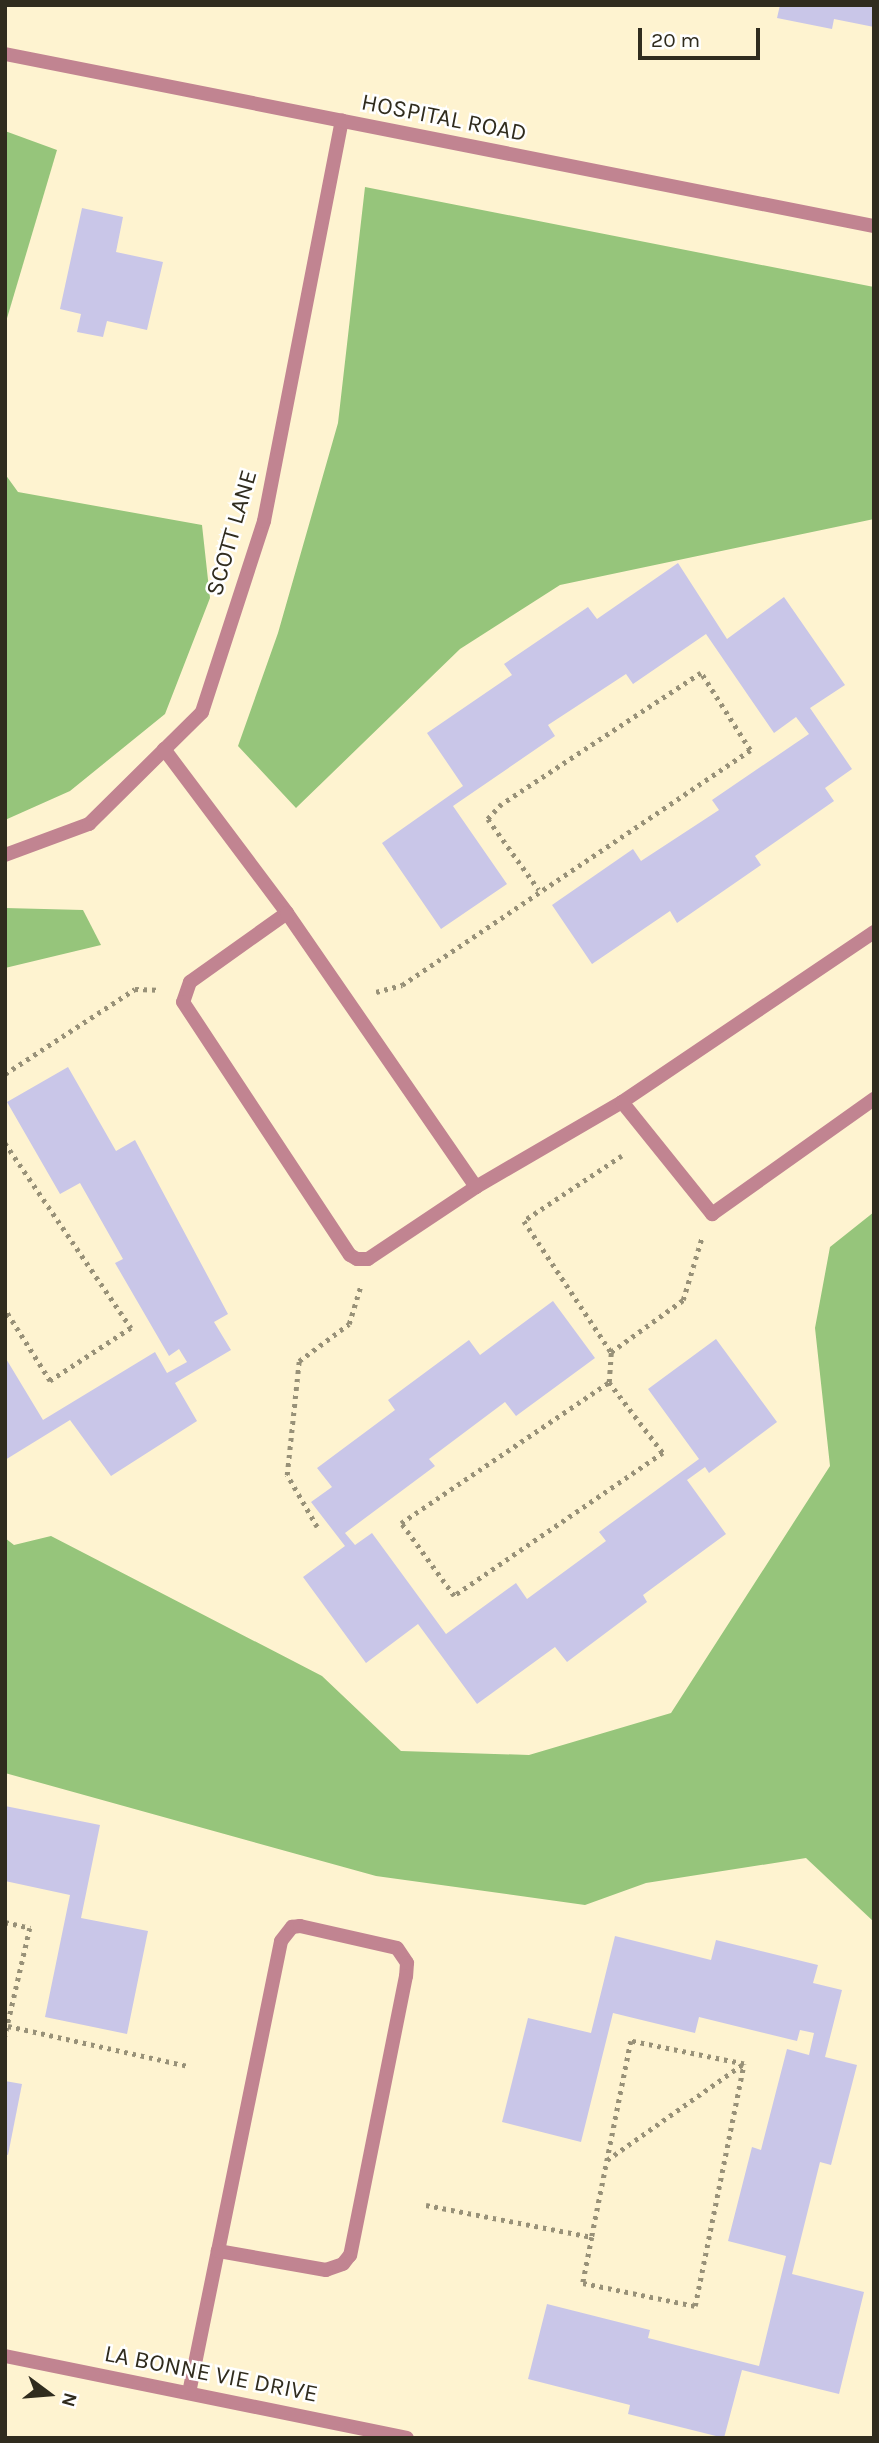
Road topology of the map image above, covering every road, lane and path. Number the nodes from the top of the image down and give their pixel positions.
1 (5, 54) edge
2 (342, 121) junction
3 (874, 226) edge
4 (164, 749) junction
5 (5, 855) edge
6 (539, 890) junction
7 (287, 913) junction
8 (874, 932) edge
9 (183, 991) junction
10 (351, 1006) junction
11 (5, 1074) edge
12 (874, 1099) edge
13 (622, 1102) junction
14 (5, 1143) edge
15 (622, 1156) dead end
16 (476, 1187) junction
17 (712, 1214) junction
18 (368, 1259) junction
19 (5, 1310) edge
20 (611, 1352) junction
21 (609, 1382) junction
22 (317, 1527) dead end
23 (5, 1922) edge
24 (8, 2026) junction
25 (5, 2036) edge
26 (744, 2064) junction
27 (188, 2066) dead end
28 (607, 2161) junction
29 (426, 2205) dead end
30 (592, 2238) junction
31 (218, 2251) junction
32 (5, 2356) edge
33 (189, 2393) junction
34 (407, 2438) edge

1 - 2 street, HOSPITAL ROAD
2 - 3 street, HOSPITAL ROAD
2 - 4 street, SCOTT LANE
4 - 5 street, SCOTT LANE
4 - 7 street
6 - 6 path
6 - 10 path
7 - 9 street
7 - 10 street
8 - 13 street
9 - 11 path
9 - 18 street
10 - 16 street
12 - 17 street
13 - 16 street
13 - 17 street
14 - 19 path
15 - 20 path
16 - 18 street
17 - 20 path
18 - 22 path
20 - 21 path
21 - 21 path
23 - 24 path
24 - 25 path
24 - 27 path
26 - 28 path
26 - 28 path
26 - 30 path
28 - 30 path
29 - 30 path
31 - 31 street
31 - 33 street
32 - 33 street, LA BONNE VIE DRIVE
33 - 34 street, LA BONNE VIE DRIVE

